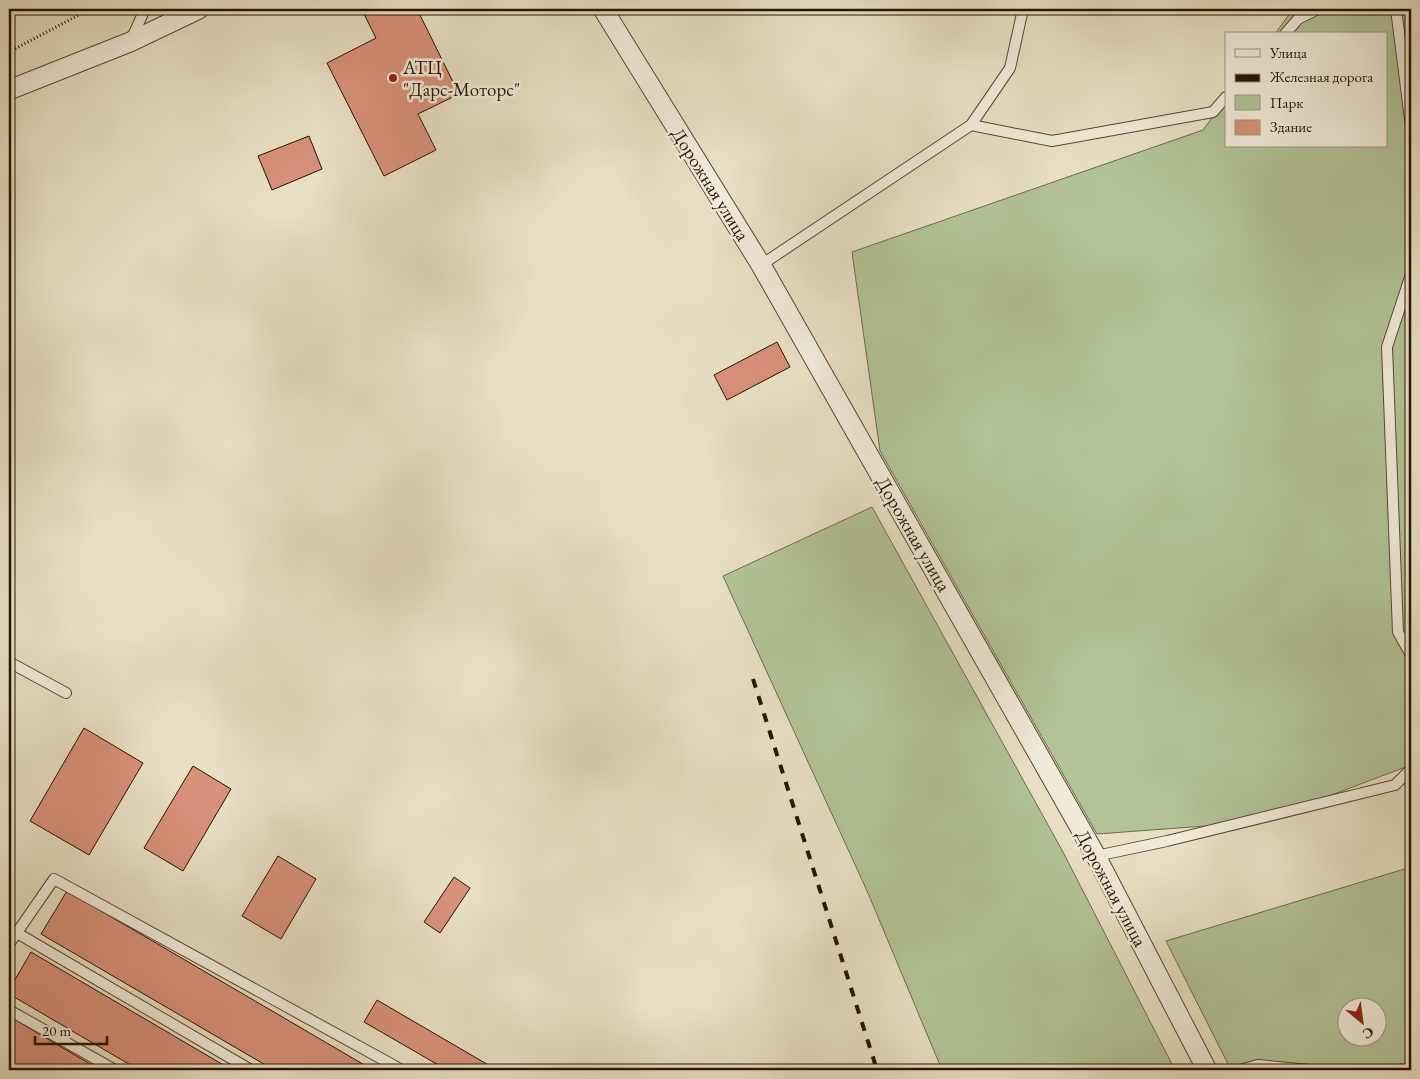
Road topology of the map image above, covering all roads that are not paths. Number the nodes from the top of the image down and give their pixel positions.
1 (145, 9) edge
2 (199, 9) edge
3 (603, 9) edge
4 (1023, 9) edge
5 (1318, 9) edge
6 (1396, 9) edge
7 (177, 14) edge
8 (1287, 32) edge
9 (130, 42) junction
10 (9, 90) edge
11 (1225, 98) edge
12 (971, 125) junction
13 (1411, 126) edge
14 (761, 265) junction
15 (1411, 274) edge
16 (1411, 655) edge
17 (9, 662) edge
18 (66, 693) dead end
19 (1411, 769) edge
20 (1096, 856) junction
21 (17, 933) junction
22 (9, 944) edge
23 (9, 1010) edge
24 (115, 1070) edge
25 (251, 1070) edge
26 (402, 1070) edge
27 (1208, 1070) edge
28 (1239, 1070) edge
29 (1310, 1070) edge

1 - 9 lane
2 - 7 street
3 - 14 street, Дорожная улица
4 - 12 lane
5 - 8 lane
6 - 13 lane
7 - 9 street
9 - 10 street
11 - 12 lane
12 - 14 lane
14 - 20 street, Дорожная улица
15 - 16 lane
17 - 18 lane
19 - 20 lane
20 - 27 street, Дорожная улица
21 - 22 lane
21 - 25 lane
21 - 26 lane
23 - 24 lane
28 - 29 lane

